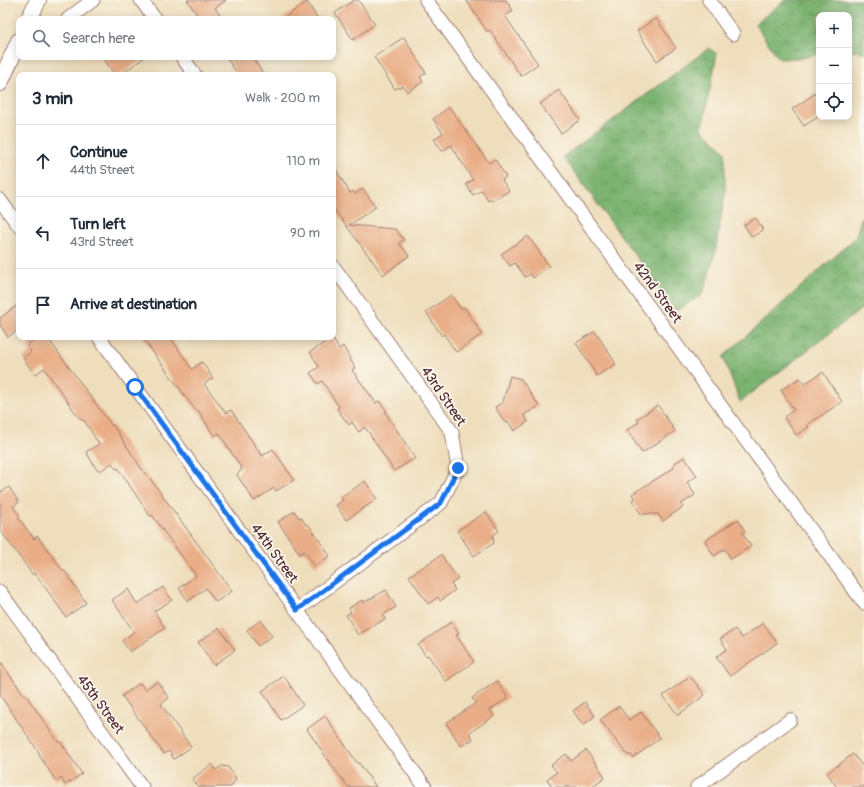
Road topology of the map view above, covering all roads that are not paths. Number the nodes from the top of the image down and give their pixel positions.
1 (38, 0) edge
2 (93, 0) edge
3 (141, 0) edge
4 (426, 0) edge
5 (709, 0) edge
6 (30, 16) edge
7 (72, 16) edge
8 (153, 16) edge
9 (733, 34) dead end
10 (14, 58) edge
11 (184, 60) edge
12 (193, 72) edge
13 (0, 83) edge
14 (0, 200) edge
15 (16, 222) edge
16 (336, 270) edge
17 (101, 340) edge
18 (0, 592) edge
19 (864, 603) edge
20 (297, 610) junction
21 (790, 720) dead end
22 (142, 787) edge
23 (425, 787) edge
24 (697, 787) edge

1 - 6 street
2 - 7 street
3 - 8 street
4 - 19 street, 42nd Street
5 - 9 street
10 - 13 street
11 - 12 street
14 - 15 street
16 - 20 street, 43rd Street
17 - 20 street, 44th Street
18 - 22 street, 45th Street
20 - 23 street, 44th Street
21 - 24 street

